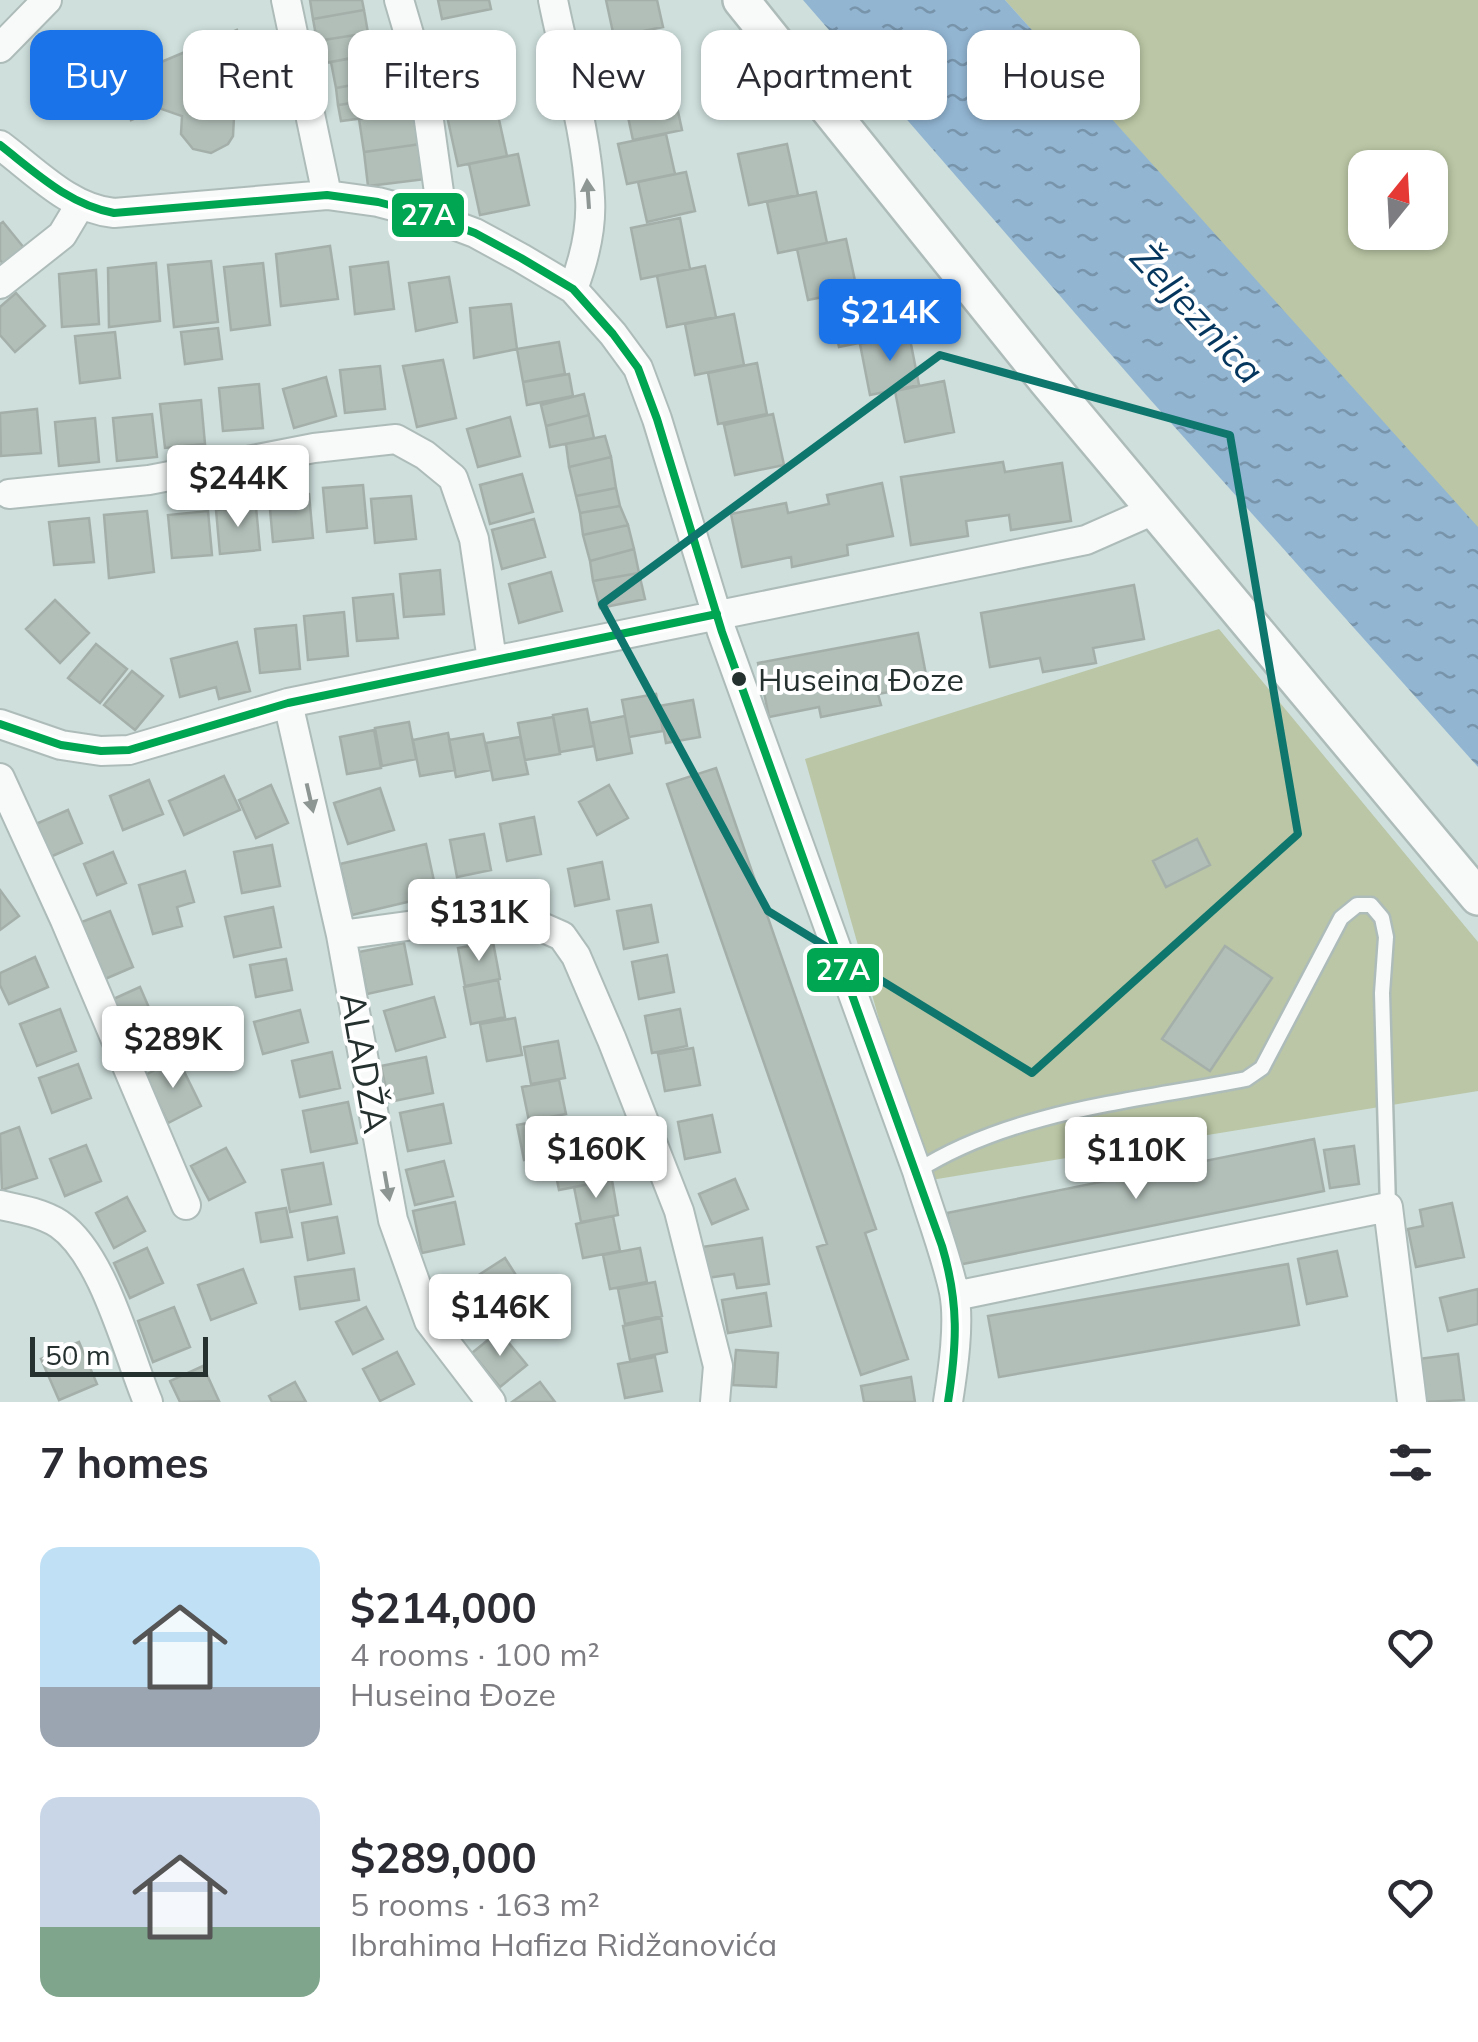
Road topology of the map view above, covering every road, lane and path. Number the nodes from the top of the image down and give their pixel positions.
1 (47, 0) edge
2 (286, 0) edge
3 (398, 0) edge
4 (553, 0) edge
5 (741, 0) edge
6 (0, 48) edge
7 (0, 145) edge
8 (328, 196) junction
9 (80, 206) junction
10 (443, 221) junction
11 (0, 284) edge
12 (573, 289) junction
13 (9, 494) dead end
14 (1154, 510) junction
15 (717, 614) junction
16 (492, 660) junction
17 (288, 703) junction
18 (0, 724) edge
19 (0, 778) edge
20 (1478, 897) edge
21 (340, 934) junction
22 (917, 1171) junction
23 (186, 1204) dead end
24 (0, 1205) edge
25 (1388, 1207) junction
26 (955, 1296) junction
27 (148, 1402) edge
28 (490, 1402) edge
29 (716, 1402) edge
30 (948, 1402) edge
31 (1412, 1402) edge

1 - 6 street
2 - 8 street
3 - 10 street
12 -> 4 street
5 - 14 street
7 - 9 street
8 - 9 street
8 - 10 street
9 - 11 street
10 - 12 street
12 - 15 street
13 - 16 street
14 - 15 street
14 - 20 street
15 - 16 street
15 - 22 street
16 - 17 street
17 - 18 street
17 -> 21 street, ALADŽA
19 - 23 street
21 -> 28 street, ALADŽA
21 - 29 street
22 - 25 lane
22 - 26 street
24 - 27 street
25 - 26 street
25 - 31 street
26 - 30 street

